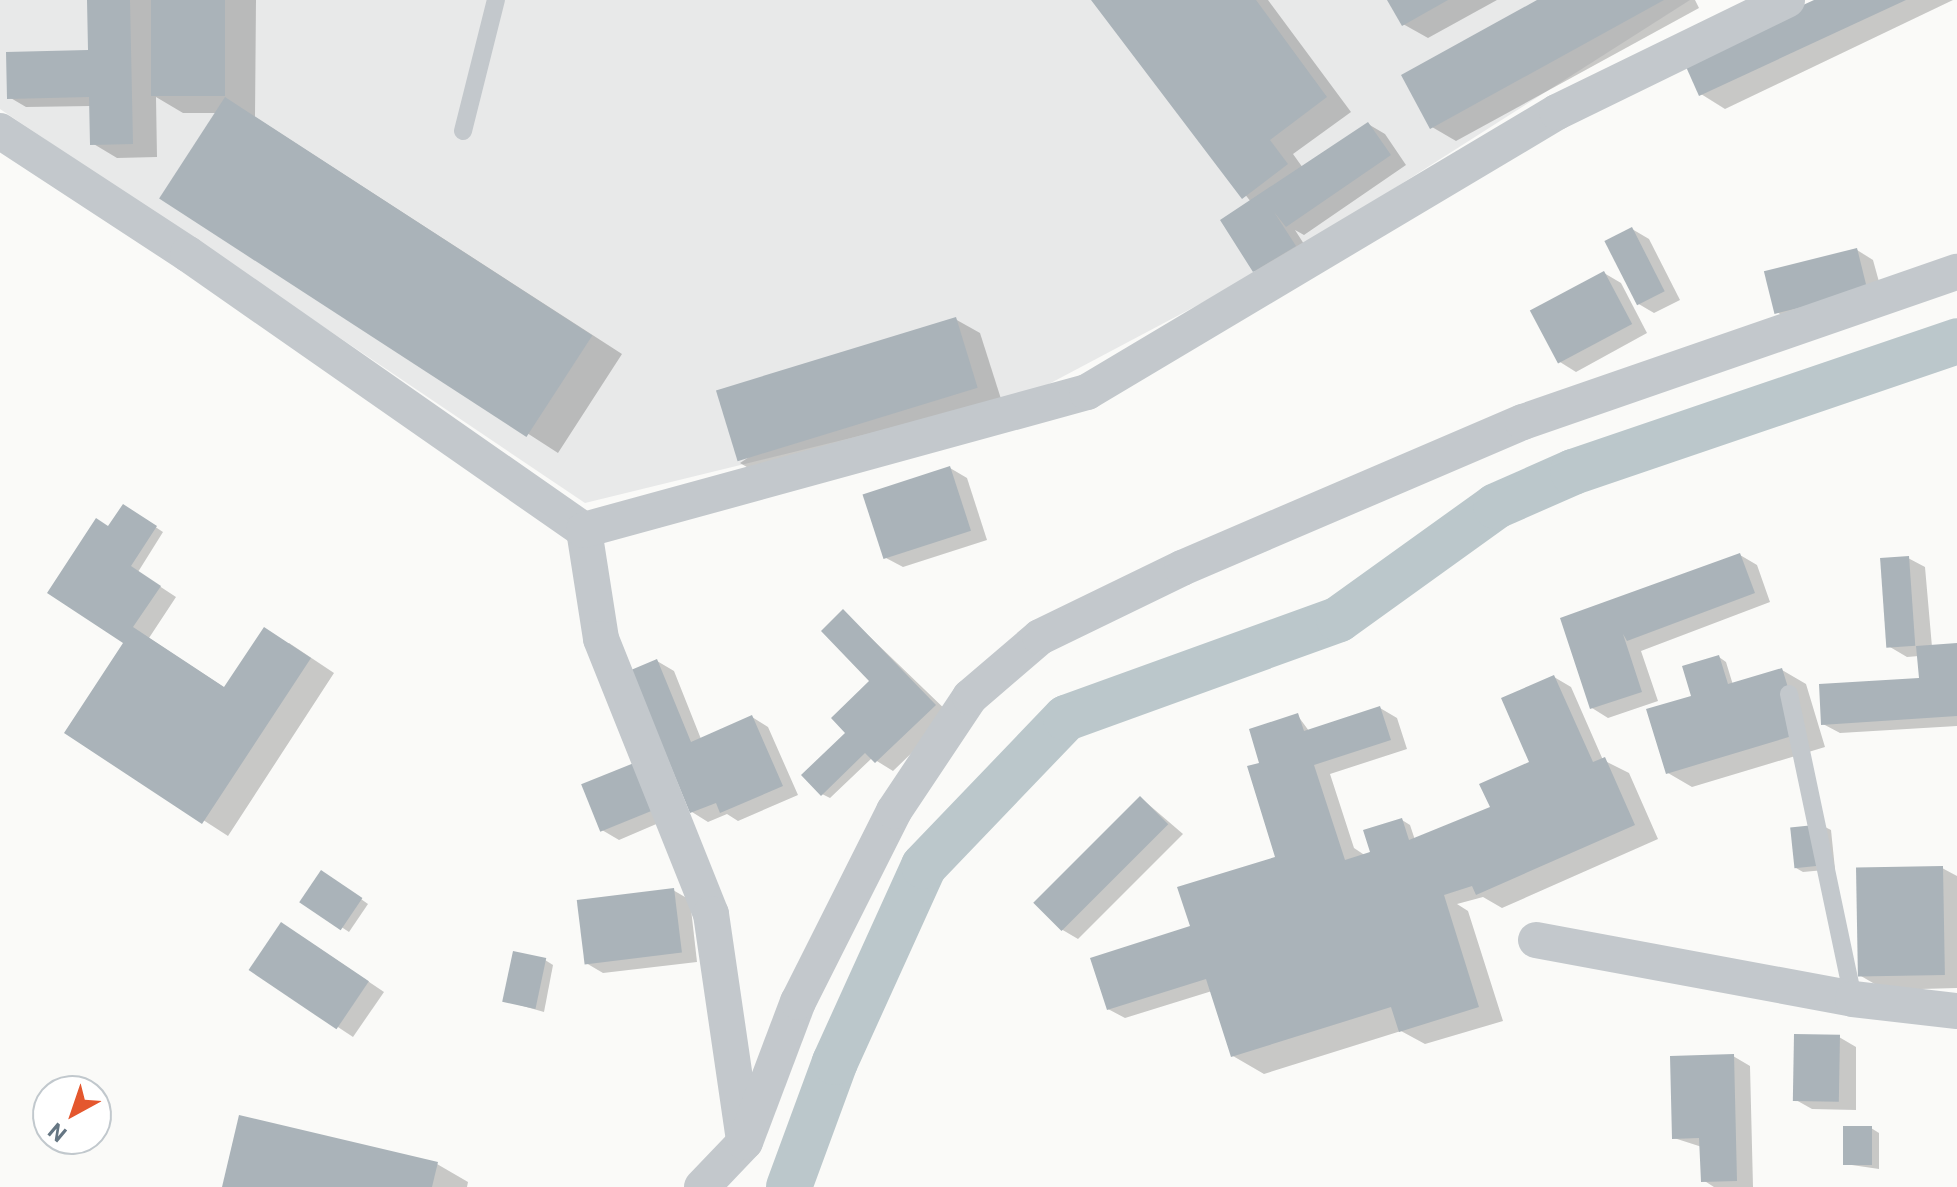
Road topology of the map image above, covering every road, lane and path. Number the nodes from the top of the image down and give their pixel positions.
1 (496, 0) edge
2 (1787, 0) edge
3 (0, 131) edge
4 (463, 131) dead end
5 (1957, 272) edge
6 (584, 530) junction
7 (1789, 694) dead end
8 (1536, 940) dead end
9 (1853, 999) junction
10 (1957, 1011) edge
11 (745, 1142) junction
12 (702, 1187) edge

1 - 4 lane
2 - 6 street
3 - 6 street
5 - 11 street
6 - 11 street
7 - 9 lane
8 - 9 street
9 - 10 street
11 - 12 street

